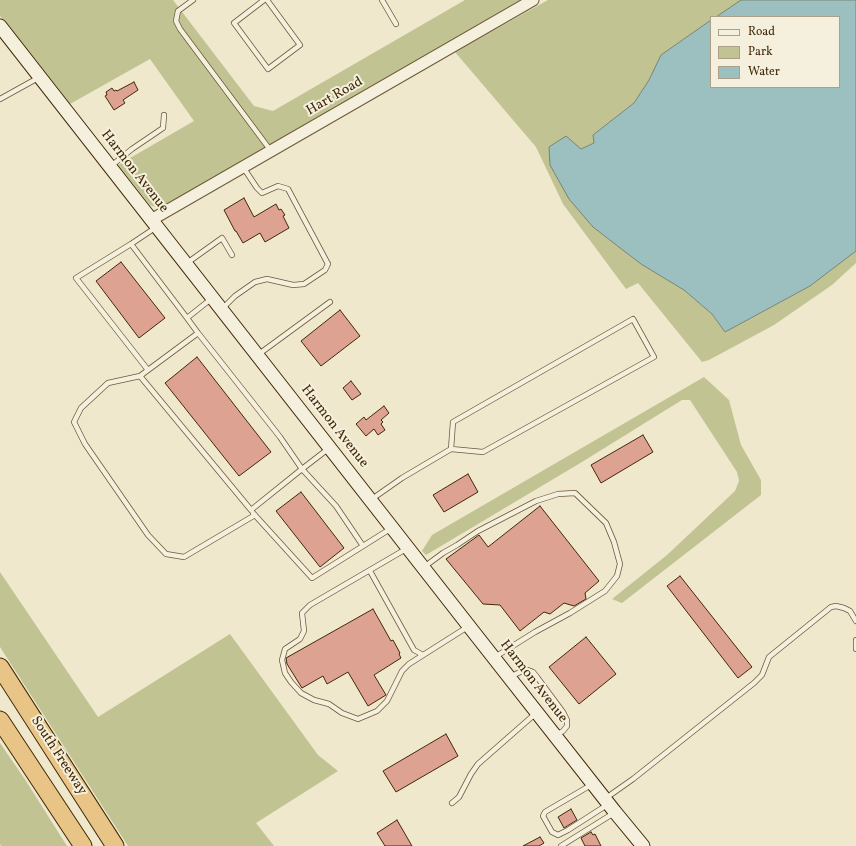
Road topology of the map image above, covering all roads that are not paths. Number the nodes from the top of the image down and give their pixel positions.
1 (193, 0) edge
2 (266, 0) edge
3 (382, 0) edge
4 (534, 0) edge
5 (396, 24) dead end
6 (0, 26) edge
7 (40, 77) junction
8 (0, 99) edge
9 (164, 115) dead end
10 (271, 151) junction
11 (110, 167) junction
12 (243, 167) junction
13 (154, 224) junction
14 (131, 244) junction
15 (232, 255) dead end
16 (186, 264) junction
17 (212, 298) junction
18 (330, 302) dead end
19 (221, 309) junction
20 (187, 318) junction
21 (198, 333) junction
22 (257, 355) junction
23 (148, 370) junction
24 (140, 376) junction
25 (330, 448) junction
26 (451, 449) junction
27 (302, 469) junction
28 (371, 500) junction
29 (251, 510) junction
30 (255, 515) junction
31 (392, 528) junction
32 (363, 546) junction
33 (408, 548) junction
34 (423, 568) junction
35 (370, 570) junction
36 (856, 621) edge
37 (469, 626) junction
38 (856, 640) edge
39 (856, 649) edge
40 (423, 655) junction
41 (493, 658) junction
42 (0, 667) edge
43 (509, 678) junction
44 (536, 713) junction
45 (0, 720) edge
46 (555, 736) junction
47 (592, 784) junction
48 (452, 803) dead end
49 (609, 805) junction
50 (639, 844) edge
51 (83, 846) edge
52 (115, 846) edge
53 (561, 846) edge

1 - 10 lane
2 - 2 lane
3 - 5 lane
4 - 10 street, Hart Road
6 - 7 main road, Harmon Avenue
7 - 8 lane
7 - 11 main road, Harmon Avenue
9 - 11 lane
10 - 12 street, Hart Road
11 - 13 main road, Harmon Avenue
12 - 13 street, Hart Road
12 - 19 lane
13 - 14 lane
13 - 16 main road, Harmon Avenue
14 - 20 lane
14 - 23 lane
15 - 16 lane
16 - 17 main road, Harmon Avenue
17 - 19 main road, Harmon Avenue
17 - 20 lane
18 - 22 lane
19 - 22 main road, Harmon Avenue
20 - 21 lane
21 - 23 lane
21 - 27 lane
22 - 25 main road, Harmon Avenue
23 - 24 lane
24 - 29 lane
24 - 30 lane
25 - 27 lane
25 - 28 main road, Harmon Avenue
26 - 26 lane
26 - 28 lane
27 - 29 lane
27 - 32 lane
28 - 31 main road, Harmon Avenue
29 - 30 lane
30 - 32 lane
31 - 32 lane
31 - 33 main road, Harmon Avenue
33 - 34 main road, Harmon Avenue
33 - 35 lane
34 - 37 main road, Harmon Avenue
34 - 41 lane
35 - 40 lane
35 - 40 lane
36 - 49 lane
37 - 40 lane
37 - 41 main road, Harmon Avenue
38 - 39 lane
41 - 43 main road, Harmon Avenue
42 - 52 highway, South Freeway
43 - 44 main road, Harmon Avenue
43 - 46 lane
44 - 46 main road, Harmon Avenue
44 - 48 lane
45 - 51 highway, South Freeway
46 - 47 main road, Harmon Avenue
47 - 49 main road, Harmon Avenue
47 - 49 lane
49 - 50 main road, Harmon Avenue
49 - 53 lane

